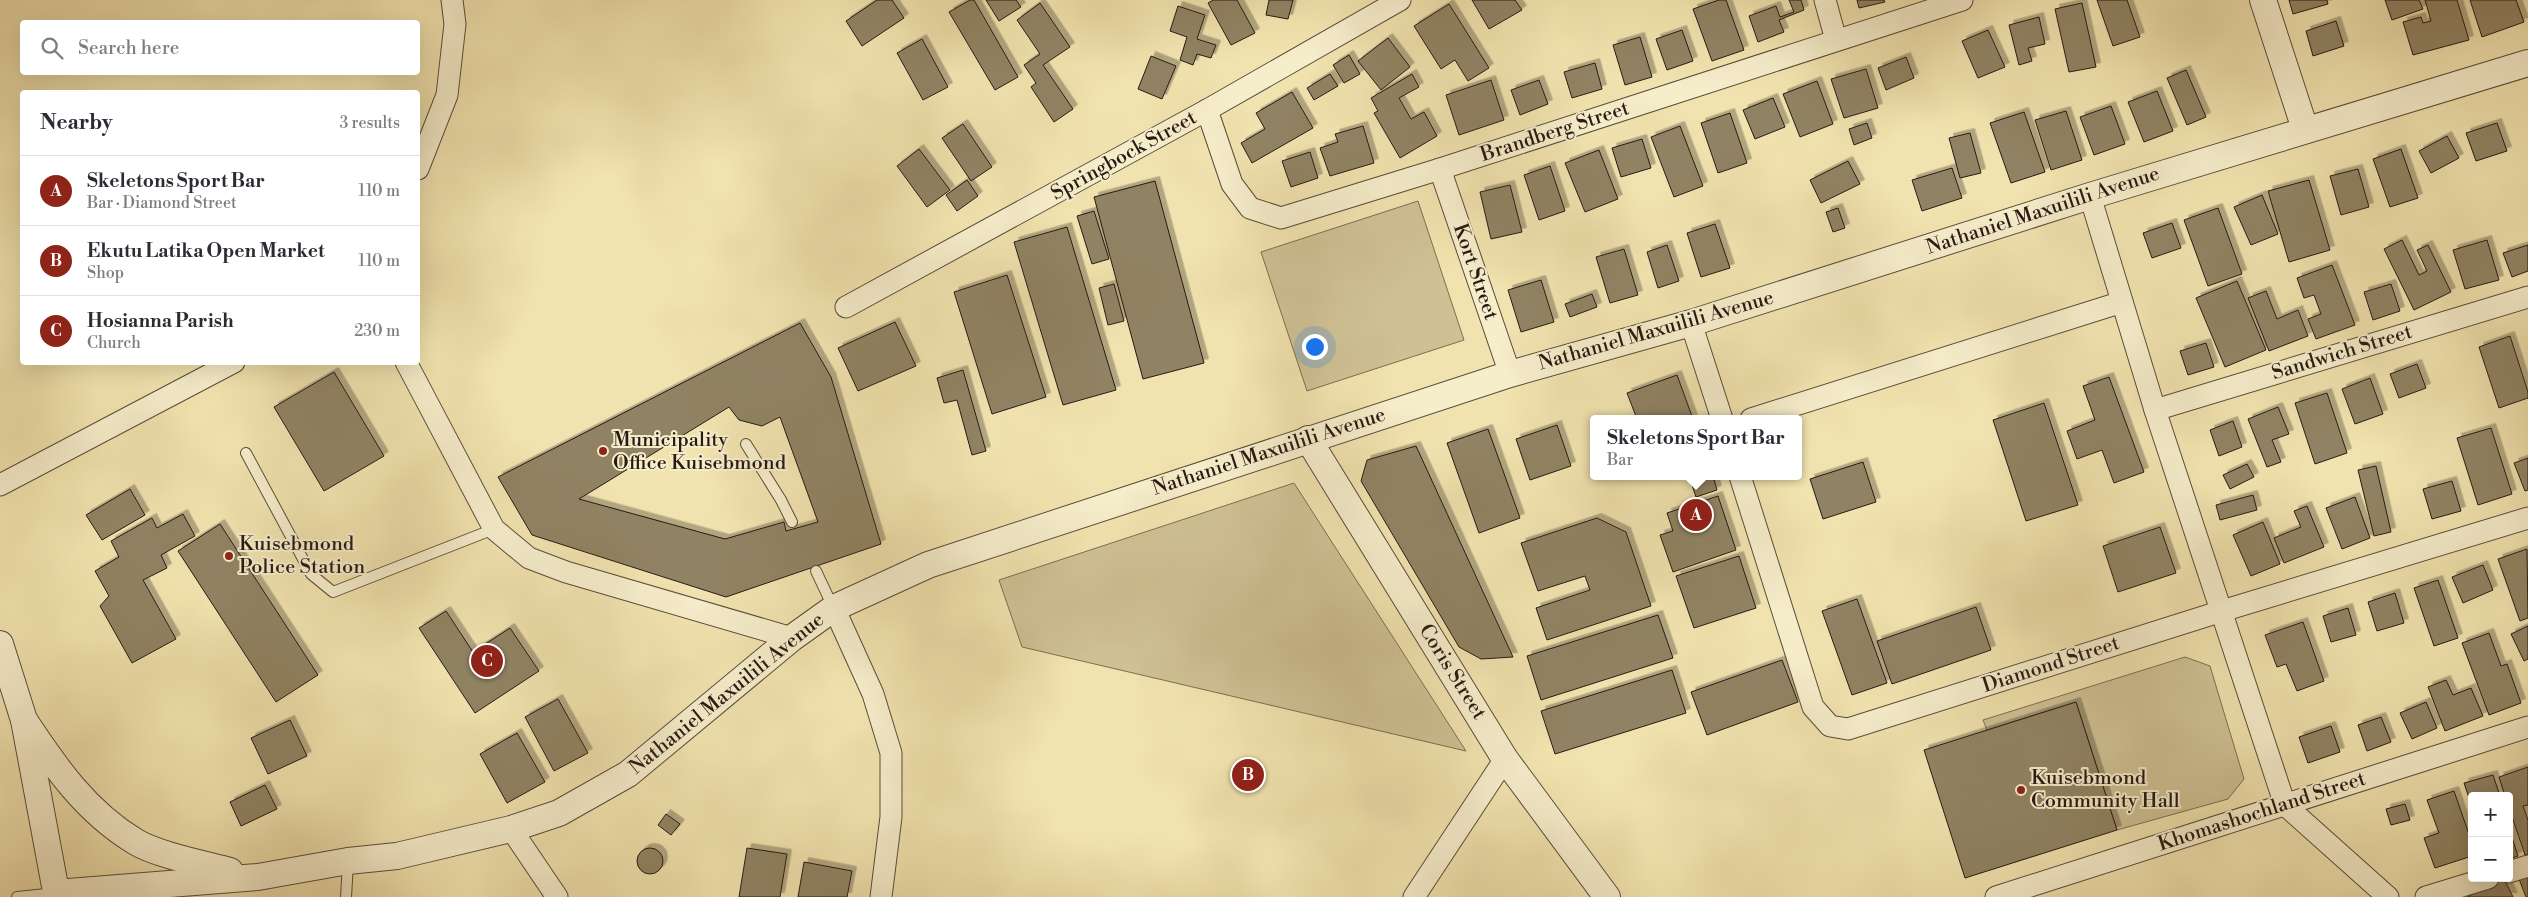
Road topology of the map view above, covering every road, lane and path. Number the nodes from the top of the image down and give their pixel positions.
1 (452, 0) edge
2 (1825, 0) edge
3 (1962, 0) edge
4 (2263, 0) edge
5 (1387, 3) edge
6 (1836, 40) junction
7 (2528, 63) edge
8 (1207, 110) junction
9 (2305, 129) junction
10 (420, 164) edge
11 (1440, 169) junction
12 (2090, 196) junction
13 (2528, 297) edge
14 (2122, 302) junction
15 (846, 308) dead end
16 (1691, 323) junction
17 (228, 365) edge
18 (408, 365) edge
19 (1510, 374) junction
20 (2155, 410) junction
21 (1721, 415) edge
22 (1765, 415) edge
23 (1308, 439) junction
24 (746, 444) dead end
25 (246, 453) dead end
26 (1741, 480) edge
27 (0, 485) edge
28 (2528, 518) edge
29 (792, 522) dead end
30 (494, 529) junction
31 (816, 571) dead end
32 (834, 608) junction
33 (2222, 611) junction
34 (792, 638) junction
35 (0, 644) edge
36 (24, 720) junction
37 (2528, 727) edge
38 (1506, 759) junction
39 (2285, 804) junction
40 (511, 829) junction
41 (348, 861) junction
42 (2528, 866) edge
43 (2513, 871) edge
44 (258, 877) junction
45 (2475, 882) edge
46 (57, 895) edge
47 (17, 897) edge
48 (216, 897) edge
49 (346, 897) edge
50 (557, 897) edge
51 (881, 897) edge
52 (1414, 897) edge
53 (1607, 897) edge
54 (1996, 897) edge
55 (2388, 897) edge
56 (2426, 897) edge

1 - 10 street
2 - 6 street
3 - 6 street, Brandberg Street
4 - 9 street
5 - 8 street, Springbock Street
6 - 11 street, Brandberg Street
7 - 9 street, Nathaniel Maxuilili Avenue
8 - 11 street, Brandberg Street
8 - 15 street, Springbock Street
9 - 12 street, Nathaniel Maxuilili Avenue
11 - 19 street, Kort Street
12 - 14 street
12 - 16 street, Nathaniel Maxuilili Avenue
13 - 20 street, Sandwich Street
14 - 20 street
14 - 22 street
16 - 19 street, Nathaniel Maxuilili Avenue
16 - 21 street
17 - 27 street
18 - 30 street
19 - 23 street, Nathaniel Maxuilili Avenue
20 - 33 street
23 - 32 street, Nathaniel Maxuilili Avenue
23 - 38 street, Coris Street
24 - 29 lane
25 - 30 lane
26 - 33 street, Diamond Street
28 - 33 street, Diamond Street
30 - 34 street
31 - 32 lane
32 - 34 street, Nathaniel Maxuilili Avenue
32 - 51 street
33 - 39 street
34 - 40 street, Nathaniel Maxuilili Avenue
35 - 36 street
36 - 44 street
36 - 46 street
37 - 39 street, Khomashochland Street
38 - 52 street
38 - 53 street, Coris Street
39 - 54 street, Khomashochland Street
39 - 55 street
40 - 41 street, Nathaniel Maxuilili Avenue
40 - 50 street
41 - 44 street, Nathaniel Maxuilili Avenue
41 - 49 lane
42 - 43 street
44 - 46 street, Nathaniel Maxuilili Avenue
44 - 48 street
45 - 56 street
46 - 47 lane

